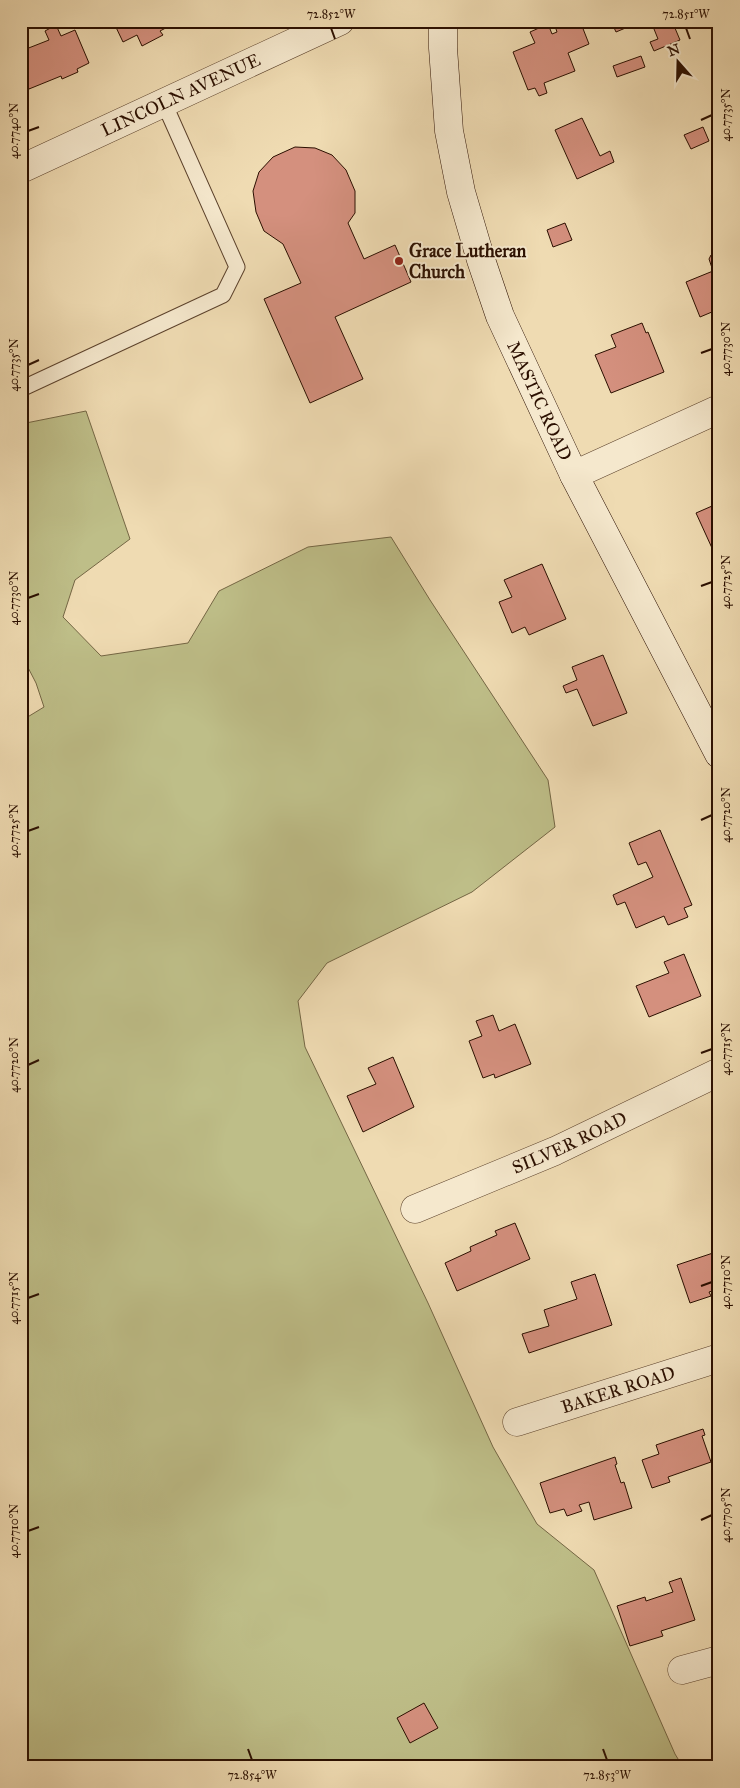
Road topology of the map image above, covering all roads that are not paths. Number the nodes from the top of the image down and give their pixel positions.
1 (340, 21) edge
2 (443, 21) edge
3 (164, 103) junction
4 (21, 169) edge
5 (21, 389) edge
6 (719, 409) edge
7 (574, 474) junction
8 (718, 749) edge
9 (719, 1072) edge
10 (416, 1209) dead end
11 (719, 1358) edge
12 (517, 1422) dead end
13 (719, 1660) edge
14 (682, 1670) dead end

1 - 3 street, LINCOLN AVENUE
2 - 7 street, MASTIC ROAD
3 - 4 street, LINCOLN AVENUE
3 - 5 lane
6 - 7 street
7 - 8 street, MASTIC ROAD
9 - 10 street, SILVER ROAD
11 - 12 street, BAKER ROAD
13 - 14 street

